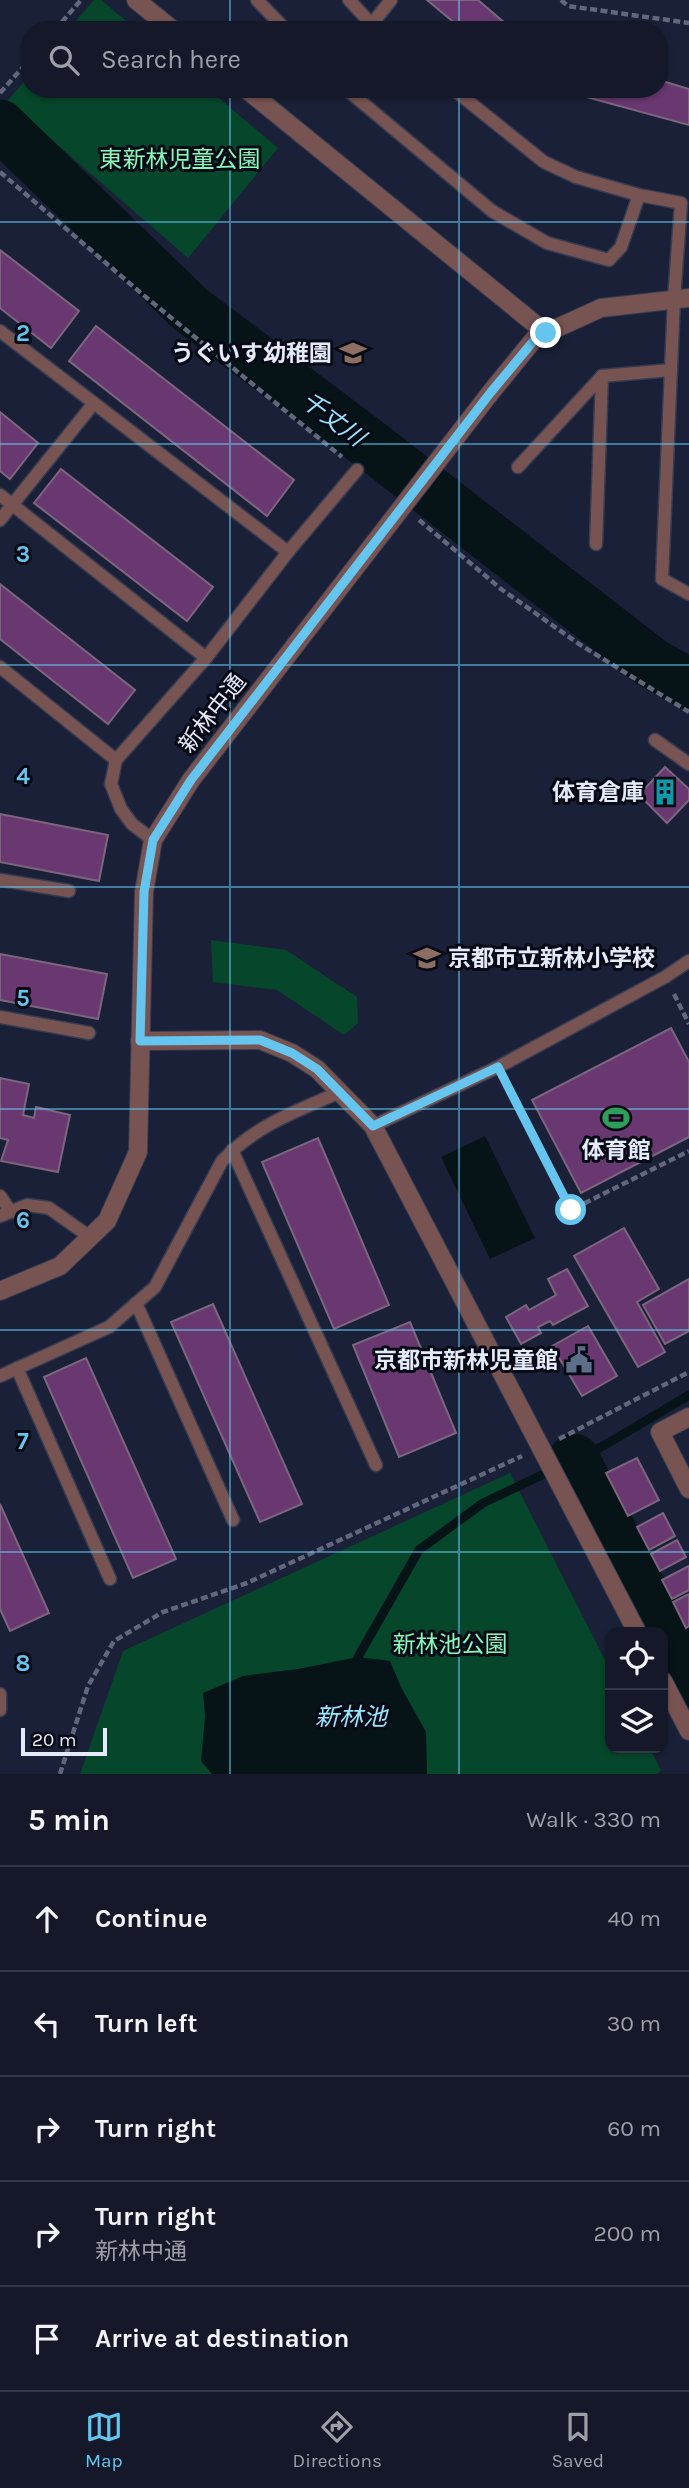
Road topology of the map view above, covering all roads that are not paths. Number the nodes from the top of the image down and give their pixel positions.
1 (136, 0) edge
2 (257, 0) edge
3 (349, 0) edge
4 (391, 0) edge
5 (162, 21) edge
6 (277, 21) edge
7 (366, 21) edge
8 (377, 21) edge
9 (257, 98) edge
10 (356, 98) edge
11 (464, 98) edge
12 (639, 195) junction
13 (682, 299) edge
14 (0, 331) edge
15 (546, 333) junction
16 (671, 370) junction
17 (602, 376) junction
18 (94, 403) junction
19 (518, 467) dead end
20 (357, 470) road end
21 (0, 495) edge
22 (12, 505) junction
23 (0, 520) edge
24 (596, 544) dead end
25 (288, 552) junction
26 (689, 594) edge
27 (206, 658) junction
28 (0, 667) edge
29 (655, 740) dead end
30 (116, 760) junction
31 (689, 764) edge
32 (153, 840) junction
33 (0, 880) edge
34 (69, 891) dead end
35 (689, 961) edge
36 (0, 1017) edge
37 (89, 1033) dead end
38 (140, 1041) junction
39 (340, 1092) junction
40 (373, 1126) junction
41 (232, 1150) junction
42 (0, 1196) edge
43 (5, 1214) edge
44 (90, 1237) junction
45 (0, 1292) edge
46 (136, 1303) junction
47 (17, 1368) junction
48 (0, 1376) edge
49 (689, 1417) edge
50 (376, 1465) dead end
51 (689, 1489) edge
52 (233, 1520) dead end
53 (110, 1579) dead end
54 (634, 1627) edge
55 (668, 1690) edge
56 (0, 1693) edge
57 (0, 1710) edge
58 (689, 1731) edge

1 - 5 street
2 - 6 lane
3 - 7 lane
4 - 8 lane
9 - 15 street
10 - 12 lane
11 - 12 lane
12 - 13 lane
13 - 15 street, 新林中通
13 - 16 lane
14 - 18 lane
15 - 32 street, 新林中通
16 - 17 lane
16 - 26 lane
17 - 19 lane
17 - 24 lane
18 - 22 lane
18 - 25 lane
20 - 25 lane
21 - 22 lane
22 - 23 lane
22 - 27 lane
25 - 27 lane
27 - 30 lane
28 - 30 lane
29 - 31 lane
30 - 32 lane
32 - 38 street, 新林中通
33 - 34 lane
35 - 40 lane
36 - 37 lane
38 - 39 street
38 - 44 street, 新林中通
39 - 40 street
39 - 41 lane
40 - 54 street
41 - 46 lane
41 - 50 lane
42 - 43 lane
43 - 44 lane
44 - 45 street, 新林中通
46 - 47 lane
46 - 52 lane
47 - 48 lane
47 - 53 lane
49 - 51 street
55 - 58 street
56 - 57 lane

